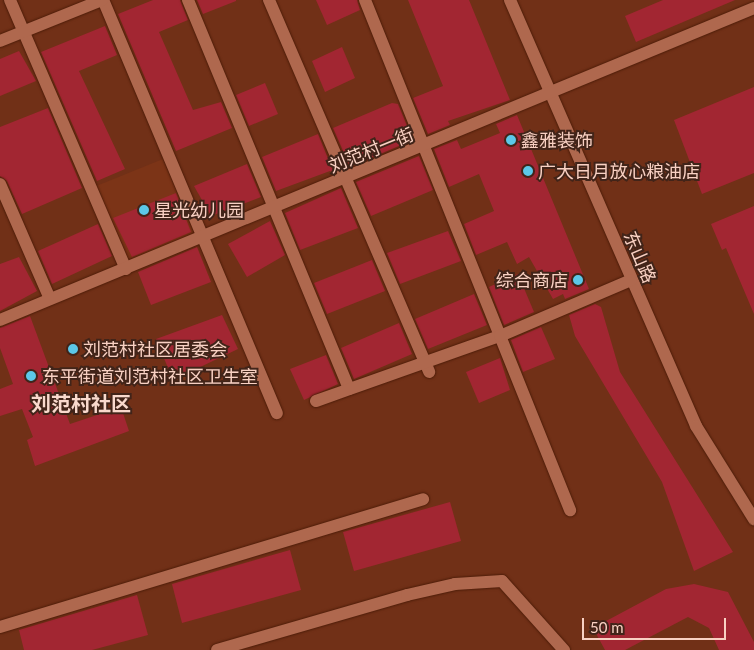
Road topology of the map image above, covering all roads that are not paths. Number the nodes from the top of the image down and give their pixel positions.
1 (10, 0) edge
2 (188, 0) edge
3 (269, 0) edge
4 (365, 0) edge
5 (510, 0) edge
6 (103, 1) edge
7 (754, 8) edge
8 (22, 33) junction
9 (0, 41) edge
10 (551, 92) junction
11 (423, 148) junction
12 (348, 178) junction
13 (0, 184) edge
14 (275, 208) junction
15 (202, 237) junction
16 (126, 268) junction
17 (631, 280) junction
18 (50, 299) junction
19 (0, 320) edge
20 (500, 336) junction
21 (427, 367) junction
22 (349, 390) junction
23 (316, 401) dead end
24 (277, 413) dead end
25 (423, 499) dead end
26 (570, 510) dead end
27 (754, 519) edge
28 (0, 627) edge
29 (218, 650) edge
30 (564, 650) edge

1 - 8 street
2 - 14 street
3 - 12 street
4 - 11 street
5 - 10 street, 东山路
6 - 8 street
6 - 15 street
7 - 10 street, 刘范村一街
8 - 9 street
8 - 16 street
10 - 11 street, 刘范村一街
10 - 17 street, 东山路
11 - 12 street, 刘范村一街
11 - 20 street
12 - 14 street, 刘范村一街
12 - 21 street
13 - 18 street
14 - 15 street, 刘范村一街
14 - 22 street
15 - 16 street, 刘范村一街
15 - 24 street
16 - 18 street, 刘范村一街
17 - 20 street
17 - 27 street, 东山路
18 - 19 street, 刘范村一街
20 - 21 street
20 - 26 street
21 - 22 street
22 - 23 street
25 - 28 street
29 - 30 street

